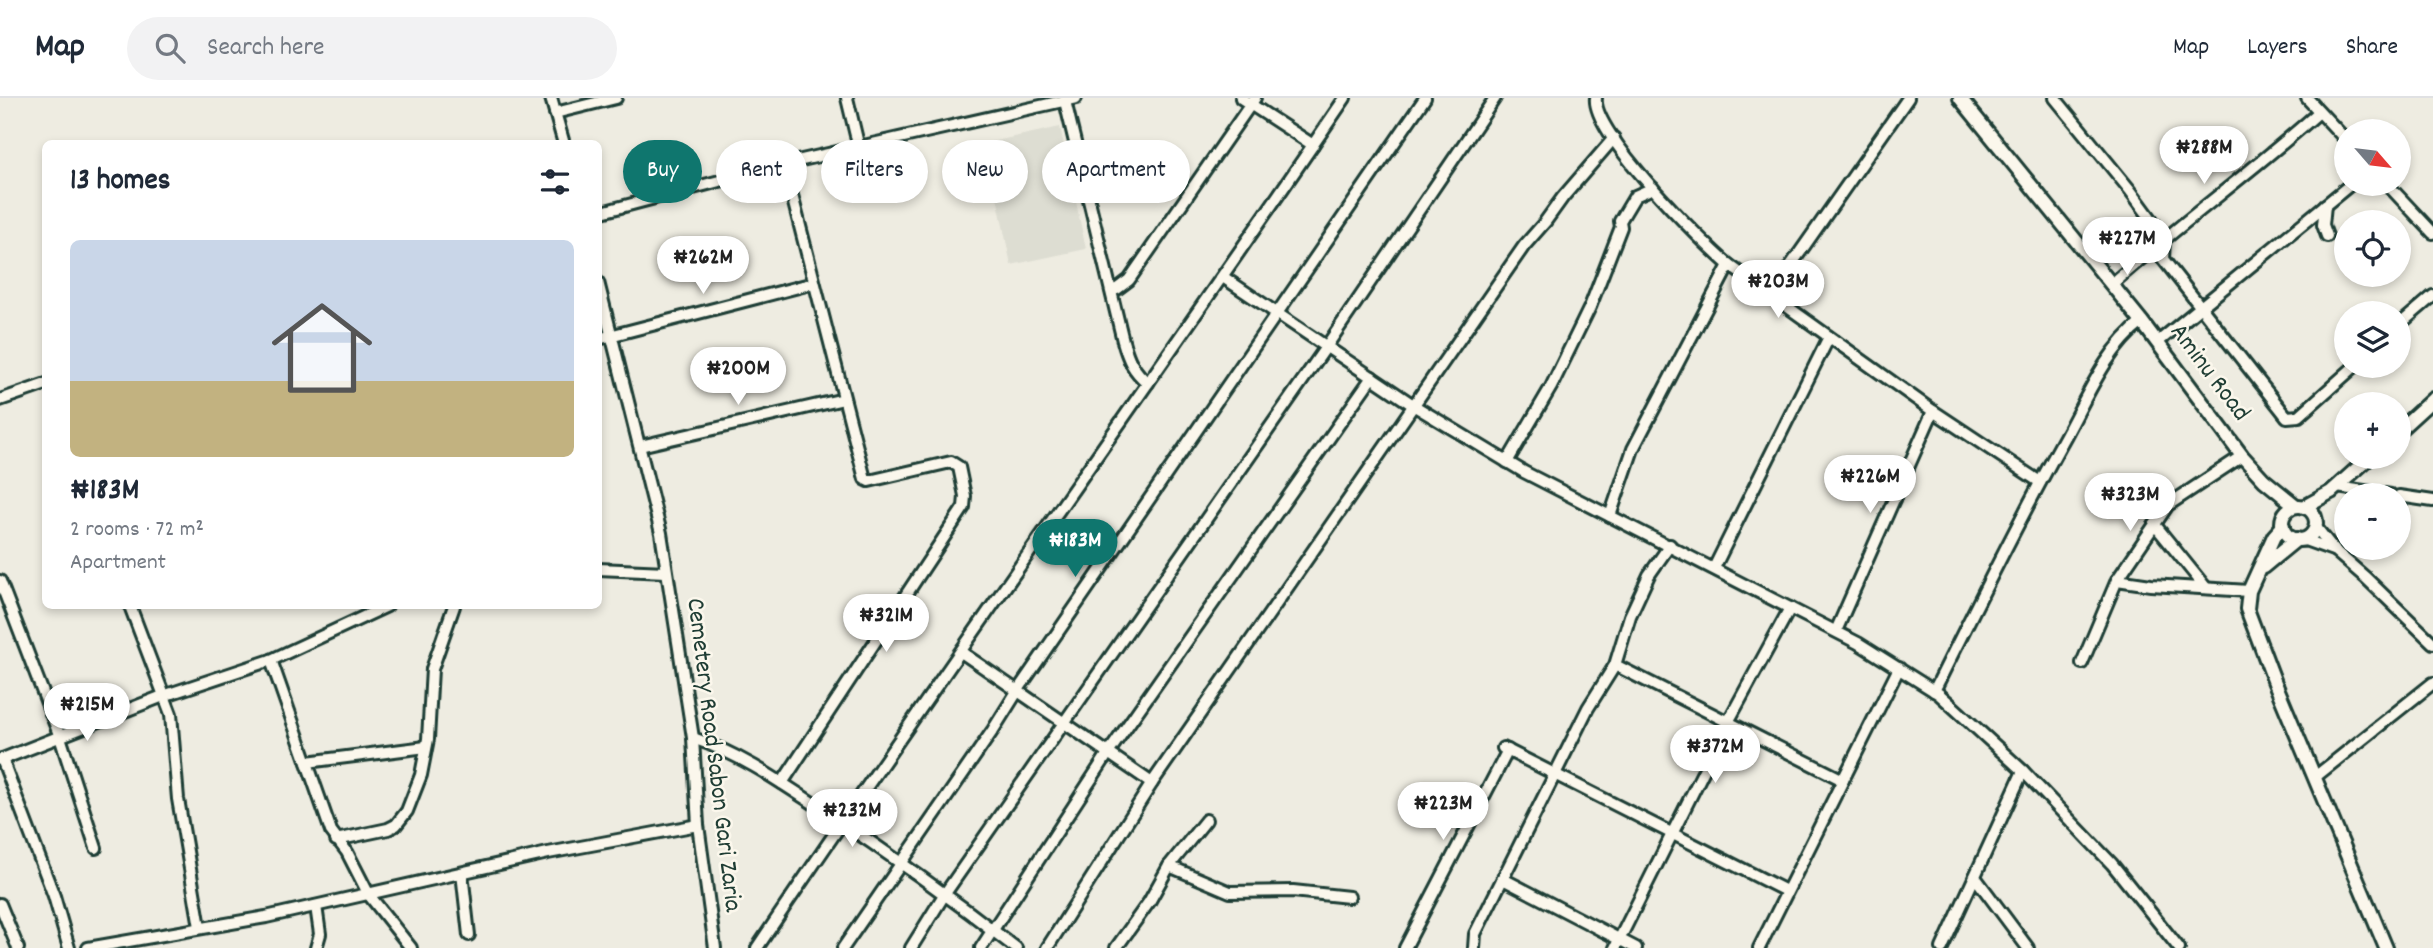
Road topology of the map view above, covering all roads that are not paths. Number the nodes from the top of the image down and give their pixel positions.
1 (551, 98) edge
2 (616, 98) edge
3 (847, 98) edge
4 (1345, 98) edge
5 (1426, 98) edge
6 (1496, 98) edge
7 (1596, 98) edge
8 (1908, 98) edge
9 (1960, 98) edge
10 (2055, 98) edge
11 (2307, 98) edge
12 (1071, 99) edge
13 (1249, 100) edge
14 (2319, 111) junction
15 (555, 113) junction
16 (2334, 127) edge
17 (1614, 138) junction
18 (563, 140) edge
19 (857, 140) edge
20 (894, 140) edge
21 (1313, 145) junction
22 (716, 182) edge
23 (1653, 188) junction
24 (2336, 196) edge
25 (2398, 196) edge
26 (794, 203) edge
27 (2325, 205) junction
28 (602, 213) edge
29 (2433, 233) edge
30 (2327, 236) dead end
31 (2164, 239) junction
32 (1729, 265) junction
33 (1223, 278) junction
34 (814, 283) junction
35 (2112, 284) junction
36 (1111, 290) junction
37 (1770, 295) junction
38 (2433, 296) edge
39 (602, 299) edge
40 (2200, 306) junction
41 (1277, 313) junction
42 (2411, 315) edge
43 (2142, 322) junction
44 (611, 337) junction
45 (1829, 337) junction
46 (602, 338) edge
47 (2158, 342) junction
48 (1326, 347) junction
49 (1372, 377) junction
50 (2342, 378) edge
51 (1148, 383) junction
52 (42, 385) edge
53 (2433, 398) edge
54 (844, 399) junction
55 (0, 400) edge
56 (1413, 405) junction
57 (1933, 411) junction
58 (2411, 419) edge
59 (640, 446) junction
60 (2242, 456) junction
61 (1507, 462) junction
62 (2356, 469) edge
63 (2264, 480) junction
64 (2040, 482) junction
65 (2341, 483) edge
66 (2334, 489) joint
67 (2411, 498) edge
68 (2433, 501) edge
69 (2300, 507) junction
70 (1610, 516) junction
71 (2315, 521) junction
72 (2283, 522) junction
73 (2155, 525) junction
74 (2300, 539) junction
75 (1670, 545) junction
76 (2334, 550) edge
77 (2334, 551) edge
78 (2346, 560) edge
79 (1714, 568) junction
80 (602, 569) edge
81 (2260, 569) junction
82 (666, 572) junction
83 (2117, 580) junction
84 (0, 581) edge
85 (2206, 588) junction
86 (2249, 591) junction
87 (1790, 608) junction
88 (131, 609) edge
89 (381, 609) edge
90 (453, 609) edge
91 (1836, 631) junction
92 (2433, 643) edge
93 (961, 652) junction
94 (271, 660) junction
95 (2082, 663) dead end
96 (1615, 665) junction
97 (1899, 668) junction
98 (2433, 683) edge
99 (1018, 690) junction
100 (1934, 691) junction
101 (163, 696) junction
102 (1064, 721) junction
103 (1728, 722) junction
104 (60, 737) junction
105 (693, 738) junction
106 (426, 747) junction
107 (1109, 752) junction
108 (1, 759) edge
109 (307, 762) junction
110 (2022, 771) junction
111 (1555, 775) junction
112 (2315, 777) junction
113 (1843, 780) junction
114 (782, 783) junction
115 (1152, 783) junction
116 (1206, 821) dead end
117 (842, 822) junction
118 (698, 825) junction
119 (1673, 835) junction
120 (336, 840) junction
121 (96, 848) dead end
122 (901, 864) junction
123 (1169, 866) junction
124 (463, 873) junction
125 (1975, 877) junction
126 (1503, 880) junction
127 (1786, 891) junction
128 (369, 895) junction
129 (944, 895) junction
130 (1349, 897) dead end
131 (0, 904) edge
132 (316, 906) junction
133 (200, 927) junction
134 (992, 930) junction
135 (469, 935) dead end
136 (1617, 944) edge
137 (18, 948) edge
138 (69, 948) edge
139 (88, 948) edge
140 (316, 948) edge
141 (411, 948) edge
142 (715, 948) edge
143 (757, 948) edge
144 (843, 948) edge
145 (911, 948) edge
146 (981, 948) edge
147 (1016, 948) edge
148 (1047, 948) edge
149 (1116, 948) edge
150 (1405, 948) edge
151 (1474, 948) edge
152 (1636, 948) edge
153 (1759, 948) edge
154 (1942, 948) edge
155 (2028, 948) edge
156 (2179, 948) edge
157 (2386, 948) edge

1 - 15 street
2 - 15 street
3 - 19 street
4 - 21 street
5 - 41 street
6 - 48 street
7 - 17 street
8 - 37 street
9 - 35 street, Aminu Road
10 - 31 street
11 - 14 street
12 - 20 street
12 - 36 street
13 - 21 street
13 - 36 street
14 - 16 street
14 - 31 street
15 - 18 street
17 - 23 street
17 - 56 street
21 - 33 street
22 - 28 street
23 - 32 street
23 - 61 street
24 - 27 street
25 - 29 street
26 - 34 street
27 - 30 street
27 - 40 street
31 - 35 street
31 - 40 street
32 - 37 street
32 - 70 street
33 - 41 street
33 - 51 street
34 - 44 street
34 - 54 street
35 - 43 street, Aminu Road
36 - 51 street
37 - 45 street
38 - 42 street
39 - 44 street, Cemetery Road Sabon Gari Zaria
40 - 47 street
40 - 50 street
41 - 48 street
41 - 99 street
43 - 47 street, Aminu Road
43 - 64 street
44 - 46 street
44 - 59 street, Cemetery Road Sabon Gari Zaria
45 - 57 street
45 - 79 street
47 - 60 street, Aminu Road
48 - 49 street
48 - 102 street
49 - 56 street
49 - 107 street
51 - 93 street
52 - 55 street
53 - 58 street
54 - 59 street
54 - 114 street
56 - 61 street
56 - 115 street
57 - 64 street
57 - 91 street
59 - 82 street, Cemetery Road Sabon Gari Zaria
60 - 63 street, Aminu Road
60 - 73 street
61 - 70 street
62 - 65 street
63 - 69 street, Aminu Road
63 - 72 street
64 - 100 street
66 - 69 street
66 - 71 street
67 - 68 street
69 - 71 street
69 - 72 street
70 - 75 street
71 - 74 street
71 - 76 street
72 - 74 street
72 - 81 street
73 - 83 street
73 - 85 street
74 - 77 street
74 - 81 street
75 - 79 street
75 - 96 street
78 - 92 street
79 - 87 street
80 - 82 street
81 - 86 street
82 - 105 street, Cemetery Road Sabon Gari Zaria
83 - 85 street
83 - 95 street
84 - 104 street
85 - 86 street
86 - 112 street
87 - 91 street
87 - 103 street
88 - 101 street
89 - 94 street
90 - 106 street
91 - 97 street
93 - 99 street
93 - 117 street
94 - 101 street
94 - 109 street
96 - 103 street
96 - 111 street
97 - 100 street
97 - 113 street
98 - 112 street
99 - 102 street
99 - 122 street
100 - 110 street
101 - 104 street
101 - 133 street
102 - 107 street
102 - 129 street
103 - 113 street
103 - 119 street
104 - 108 street
104 - 121 street
105 - 114 street
105 - 118 street, Cemetery Road Sabon Gari Zaria
106 - 109 street
106 - 120 street
107 - 115 street
107 - 134 street
108 - 138 street
109 - 120 street
110 - 125 street
110 - 156 street
111 - 119 street
111 - 126 street
111 - 150 street
112 - 157 street
113 - 127 street
114 - 117 street
115 - 148 street
116 - 123 street
117 - 122 street
117 - 143 street
118 - 124 street
118 - 142 street, Cemetery Road Sabon Gari Zaria
119 - 127 street
119 - 136 street
120 - 128 street
122 - 129 street
122 - 144 street
123 - 130 street
123 - 149 street
124 - 128 street
124 - 135 street
125 - 154 street
125 - 155 street
126 - 136 street
126 - 151 street
127 - 153 street
128 - 132 street
128 - 141 street
129 - 134 street
129 - 145 street
131 - 137 street
132 - 133 street
132 - 140 street
133 - 139 street
134 - 146 street
134 - 147 street
136 - 152 street

